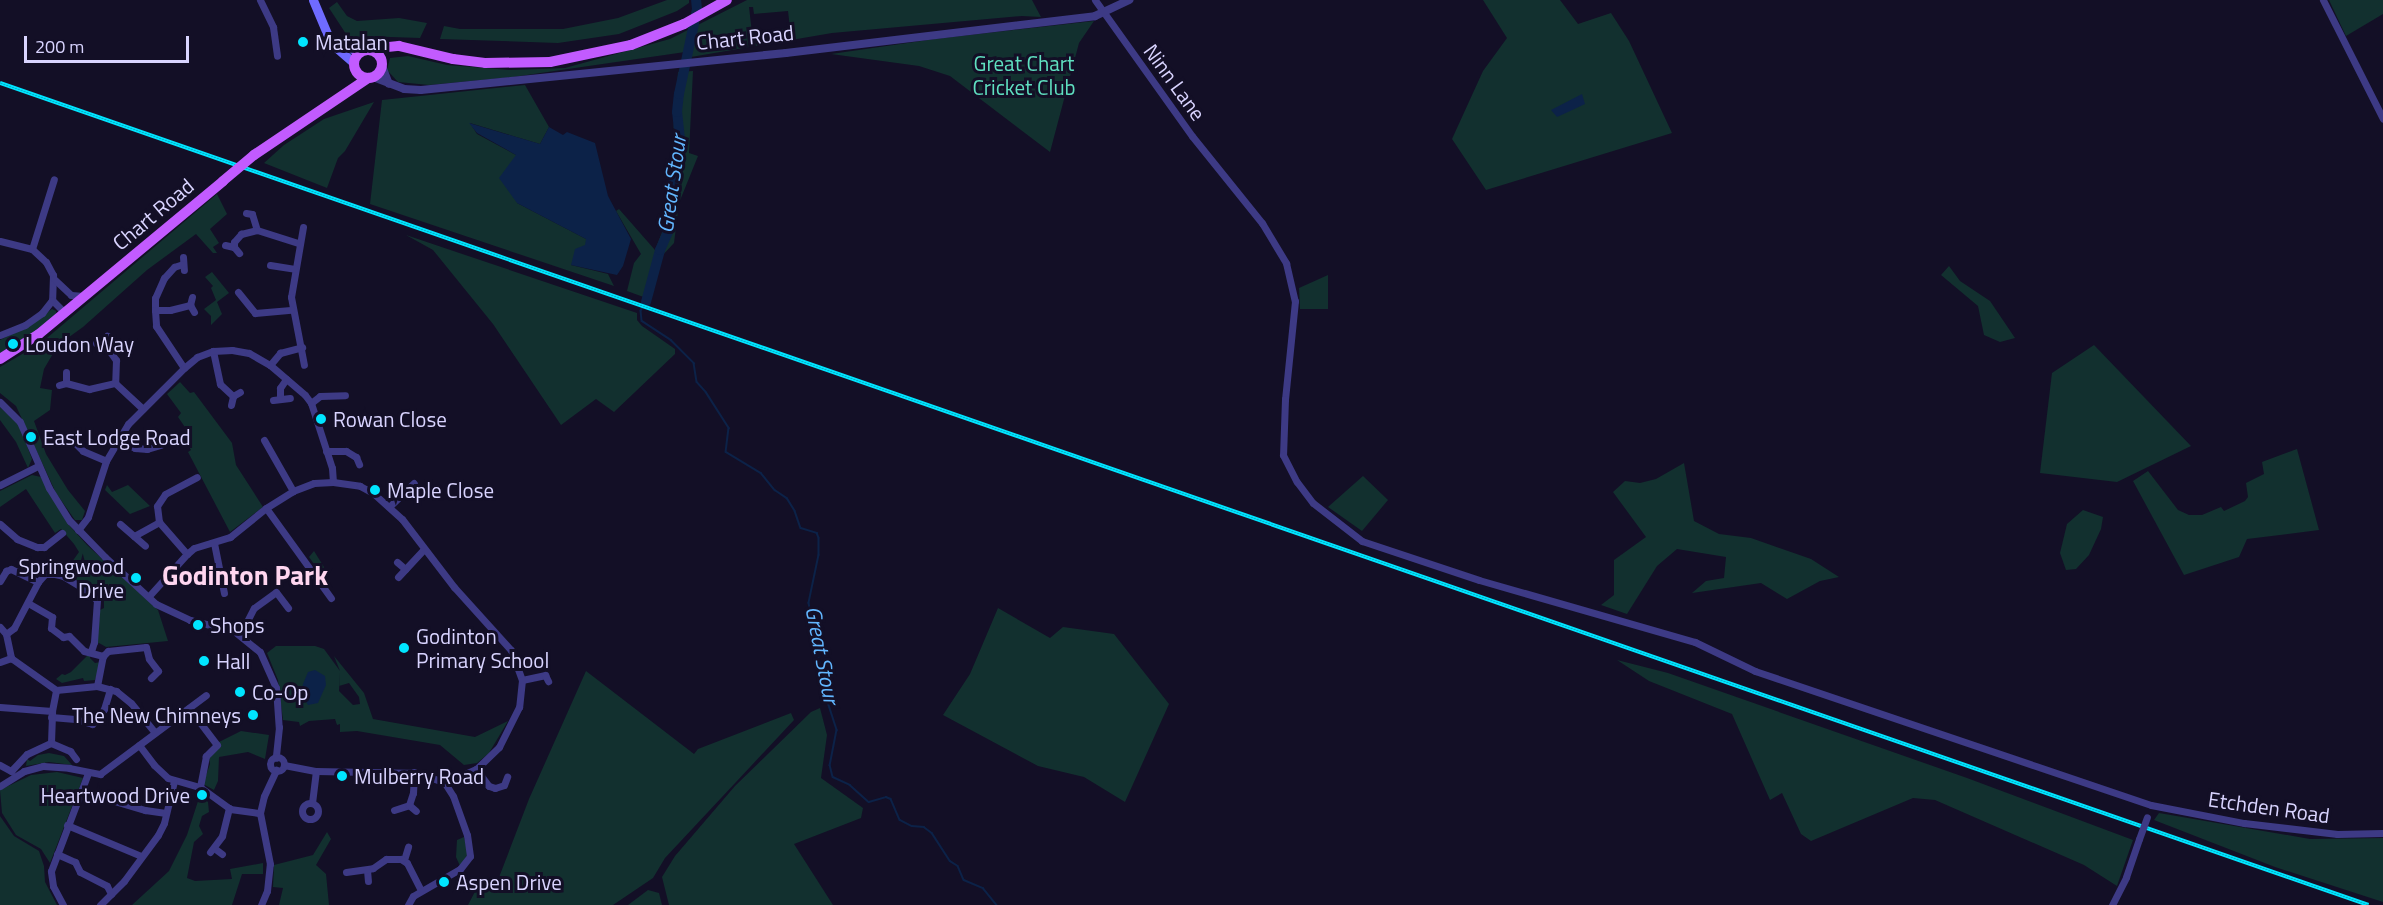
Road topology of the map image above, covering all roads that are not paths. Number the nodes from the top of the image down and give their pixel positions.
1 (260, 0) edge
2 (313, 0) edge
3 (727, 0) edge
4 (1095, 0) edge
5 (1129, 0) edge
6 (2322, 0) edge
7 (1105, 13) junction
8 (325, 32) junction
9 (406, 48) junction
10 (364, 50) junction
11 (277, 56) dead end
12 (382, 64) junction
13 (353, 65) junction
14 (371, 78) junction
15 (390, 84) junction
16 (333, 101) junction
17 (2383, 119) edge
18 (54, 179) dead end
19 (252, 212) dead end
20 (311, 224) dead end
21 (256, 230) junction
22 (0, 241) edge
23 (298, 243) junction
24 (225, 245) dead end
25 (32, 249) junction
26 (183, 263) dead end
27 (270, 266) dead end
28 (295, 269) junction
29 (53, 277) junction
30 (238, 292) dead end
31 (85, 295) junction
32 (52, 300) junction
33 (192, 305) dead end
34 (155, 310) junction
35 (291, 310) junction
36 (65, 313) junction
37 (0, 335) edge
38 (102, 341) dead end
39 (302, 347) junction
40 (213, 351) junction
41 (0, 359) edge
42 (270, 365) junction
43 (304, 365) dead end
44 (184, 368) junction
45 (66, 372) dead end
46 (286, 378) junction
47 (115, 383) junction
48 (345, 395) dead end
49 (290, 398) dead end
50 (0, 402) edge
51 (311, 403) junction
52 (231, 405) dead end
53 (143, 409) junction
54 (68, 436) dead end
55 (118, 440) junction
56 (264, 440) dead end
57 (160, 445) dead end
58 (326, 451) junction
59 (106, 461) junction
60 (359, 464) dead end
61 (38, 466) junction
62 (197, 477) dead end
63 (333, 482) junction
64 (414, 483) dead end
65 (0, 485) edge
66 (293, 491) junction
67 (390, 506) junction
68 (266, 508) junction
69 (159, 522) junction
70 (0, 524) edge
71 (120, 524) dead end
72 (78, 530) junction
73 (62, 534) dead end
74 (134, 536) junction
75 (214, 543) junction
76 (145, 546) dead end
77 (423, 550) junction
78 (187, 554) junction
79 (397, 562) dead end
80 (405, 569) junction
81 (399, 577) dead end
82 (221, 580) junction
83 (0, 581) edge
84 (38, 582) junction
85 (211, 582) dead end
86 (224, 593) dead end
87 (149, 596) junction
88 (331, 598) dead end
89 (28, 603) junction
90 (288, 608) dead end
91 (0, 627) edge
92 (6, 634) junction
93 (240, 635) junction
94 (91, 651) junction
95 (103, 656) junction
96 (11, 658) junction
97 (0, 662) edge
98 (547, 675) dead end
99 (151, 678) dead end
100 (522, 680) junction
101 (97, 686) junction
102 (110, 689) junction
103 (56, 690) junction
104 (206, 695) dead end
105 (0, 707) edge
106 (189, 708) junction
107 (52, 714) junction
108 (155, 733) junction
109 (51, 743) junction
110 (139, 745) junction
111 (276, 758) junction
112 (76, 759) dead end
113 (0, 765) edge
114 (284, 765) junction
115 (476, 769) junction
116 (276, 770) junction
117 (316, 771) junction
118 (414, 772) junction
119 (88, 773) junction
120 (174, 781) junction
121 (445, 783) junction
122 (507, 784) dead end
123 (0, 786) edge
124 (200, 787) junction
125 (79, 795) junction
126 (312, 803) dead end
127 (2151, 805) junction
128 (409, 806) junction
129 (229, 808) junction
130 (394, 810) dead end
131 (416, 811) dead end
132 (166, 813) junction
133 (260, 813) junction
134 (67, 825) junction
135 (2383, 833) edge
136 (408, 847) dead end
137 (57, 854) junction
138 (222, 854) dead end
139 (141, 856) junction
140 (404, 860) junction
141 (367, 870) junction
142 (346, 872) dead end
143 (368, 881) dead end
144 (421, 890) junction
145 (111, 894) junction
146 (63, 905) edge
147 (100, 905) edge
148 (261, 905) edge
149 (408, 905) edge
150 (2112, 905) edge

1 - 11 street
2 - 8 main road
3 - 9 main road
4 - 7 street, Ninn Lane
5 - 7 street, Chart Road
6 - 17 street
7 - 15 street, Chart Road
7 - 127 street, Ninn Lane
8 - 10 main road
8 - 13 main road
9 - 10 main road
9 - 12 main road
10 - 12 main road
10 - 13 main road
12 - 14 main road
12 - 15 street
13 - 14 main road
13 - 16 main road, Chart Road
14 - 15 street, Chart Road
14 - 16 main road, Chart Road
16 - 31 main road, Chart Road, bridge
18 - 25 street
19 - 21 street
20 - 23 street
21 - 23 street
21 - 24 street
22 - 25 street
23 - 28 street
25 - 29 street
26 - 34 street
27 - 28 street
28 - 35 street
29 - 31 street
29 - 32 street
30 - 35 street
31 - 36 main road, Chart Road
32 - 36 street
32 - 37 street
33 - 34 street
34 - 44 street
35 - 39 street
36 - 41 main road, Chart Road
38 - 47 street
39 - 42 street
39 - 43 street
40 - 42 street
40 - 44 street
40 - 52 street
42 - 46 street
44 - 53 street
45 - 47 street
46 - 49 street
46 - 51 street
47 - 53 street
48 - 51 street
50 - 61 street
51 - 58 street
53 - 55 street
54 - 59 street
55 - 57 street
55 - 59 street
56 - 66 street
58 - 60 street
58 - 63 street
59 - 72 street
61 - 65 street
61 - 72 street
62 - 69 street
63 - 66 street
63 - 67 street
64 - 67 street
66 - 68 street
67 - 77 street
68 - 75 street
68 - 88 street
69 - 74 street
69 - 78 street
70 - 73 street
71 - 74 street
72 - 87 street
74 - 76 street
75 - 78 street
75 - 82 street
77 - 80 street
77 - 100 street
78 - 87 street
79 - 80 street
80 - 81 street
82 - 85 street
82 - 86 street
83 - 84 street
84 - 89 street
84 - 94 street
87 - 93 street
89 - 92 street
89 - 94 street
90 - 93 street
91 - 92 street
92 - 96 street
93 - 111 street
94 - 95 street
95 - 99 street
95 - 101 street
96 - 97 street
96 - 103 street
98 - 100 street
100 - 115 street
101 - 102 street
101 - 103 street
102 - 107 street
102 - 108 street
103 - 107 street
104 - 106 street
105 - 107 street
106 - 108 street
106 - 124 street
107 - 109 street
108 - 110 street
109 - 112 street
109 - 113 street
110 - 119 street
110 - 120 street
111 - 114 street
111 - 116 street
114 - 116 street
114 - 117 street
115 - 121 street
115 - 122 street
116 - 133 street
117 - 118 street
117 - 126 street
118 - 121 street
118 - 128 street
119 - 123 street
119 - 125 street
120 - 124 street
120 - 132 street
121 - 144 street
124 - 129 street
125 - 132 street
125 - 134 street
127 - 135 street, Etchden Road
127 - 150 street, bridge
128 - 130 street
128 - 131 street
129 - 133 street
129 - 138 street
132 - 139 street
133 - 148 street
134 - 137 street
134 - 139 street
136 - 140 street
137 - 145 street
137 - 146 street
139 - 145 street
140 - 141 street
140 - 144 street
141 - 142 street
141 - 143 street
144 - 149 street
145 - 147 street

